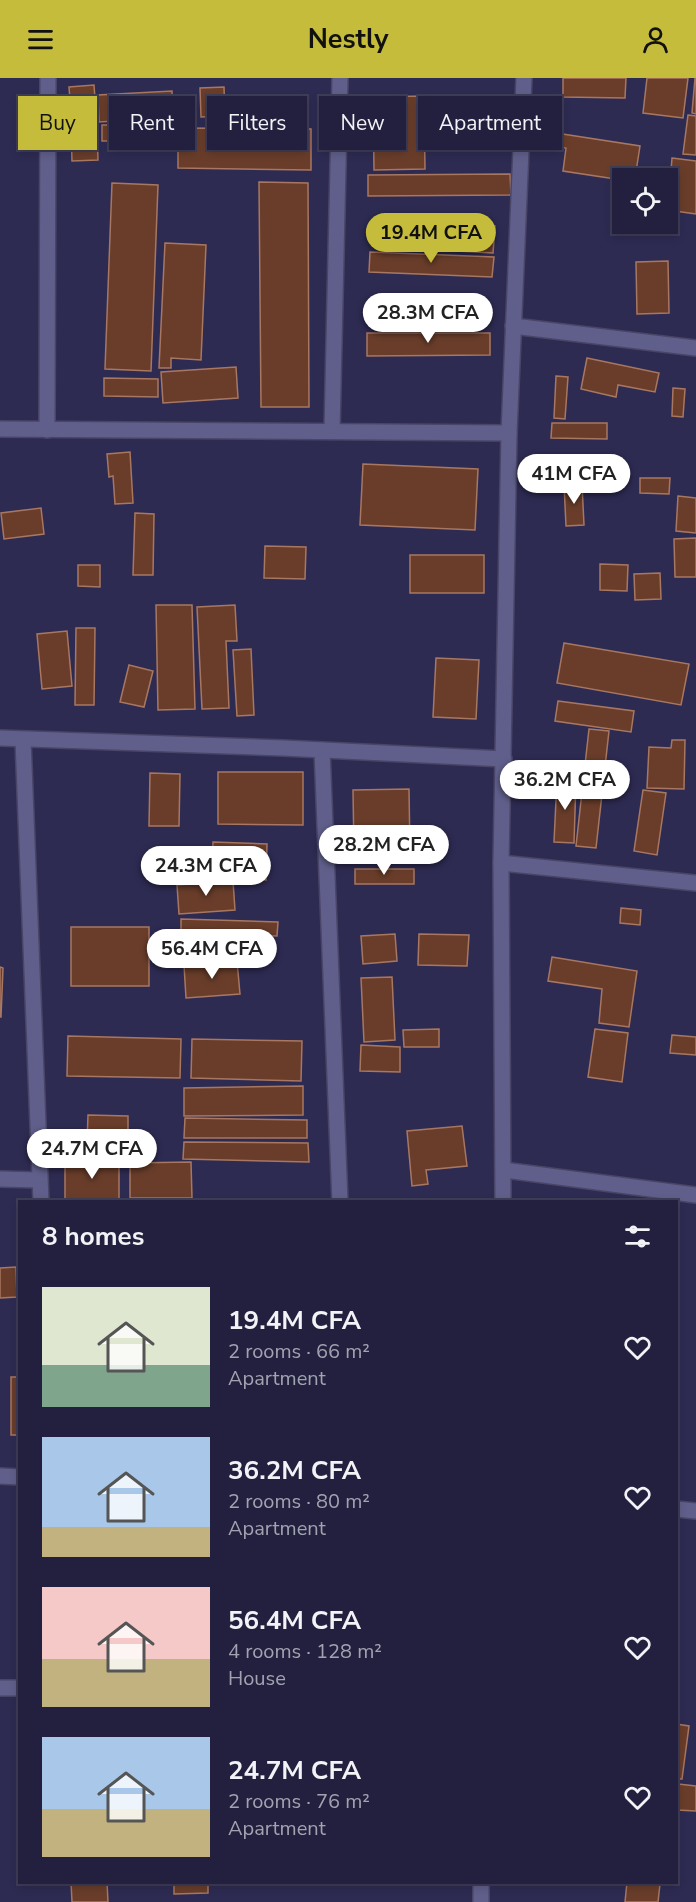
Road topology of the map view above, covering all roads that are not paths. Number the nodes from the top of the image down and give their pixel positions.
1 (48, 78) edge
2 (340, 78) edge
3 (524, 78) edge
4 (513, 326) junction
5 (696, 348) edge
6 (0, 429) edge
7 (47, 430) junction
8 (332, 431) junction
9 (510, 433) junction
10 (0, 738) edge
11 (24, 740) junction
12 (322, 750) junction
13 (504, 759) junction
14 (501, 863) junction
15 (696, 883) edge
16 (504, 1170) junction
17 (0, 1179) edge
18 (39, 1180) junction
19 (696, 1195) edge
20 (41, 1200) edge
21 (340, 1200) edge
22 (503, 1200) edge
23 (0, 1476) edge
24 (18, 1477) edge
25 (678, 1509) edge
26 (696, 1511) edge
27 (0, 1688) edge
28 (18, 1688) edge
29 (481, 1884) edge
30 (481, 1902) edge

1 - 7 street
2 - 8 street
3 - 4 street
4 - 5 street
4 - 9 street
6 - 7 street
7 - 8 street
8 - 9 street
9 - 13 street
10 - 11 street
11 - 12 street
11 - 18 street
12 - 13 street
12 - 21 street
13 - 14 street
14 - 15 street
14 - 16 street
16 - 19 street
16 - 22 street
17 - 18 street
18 - 20 street
23 - 24 street
25 - 26 street
27 - 28 street
29 - 30 street

